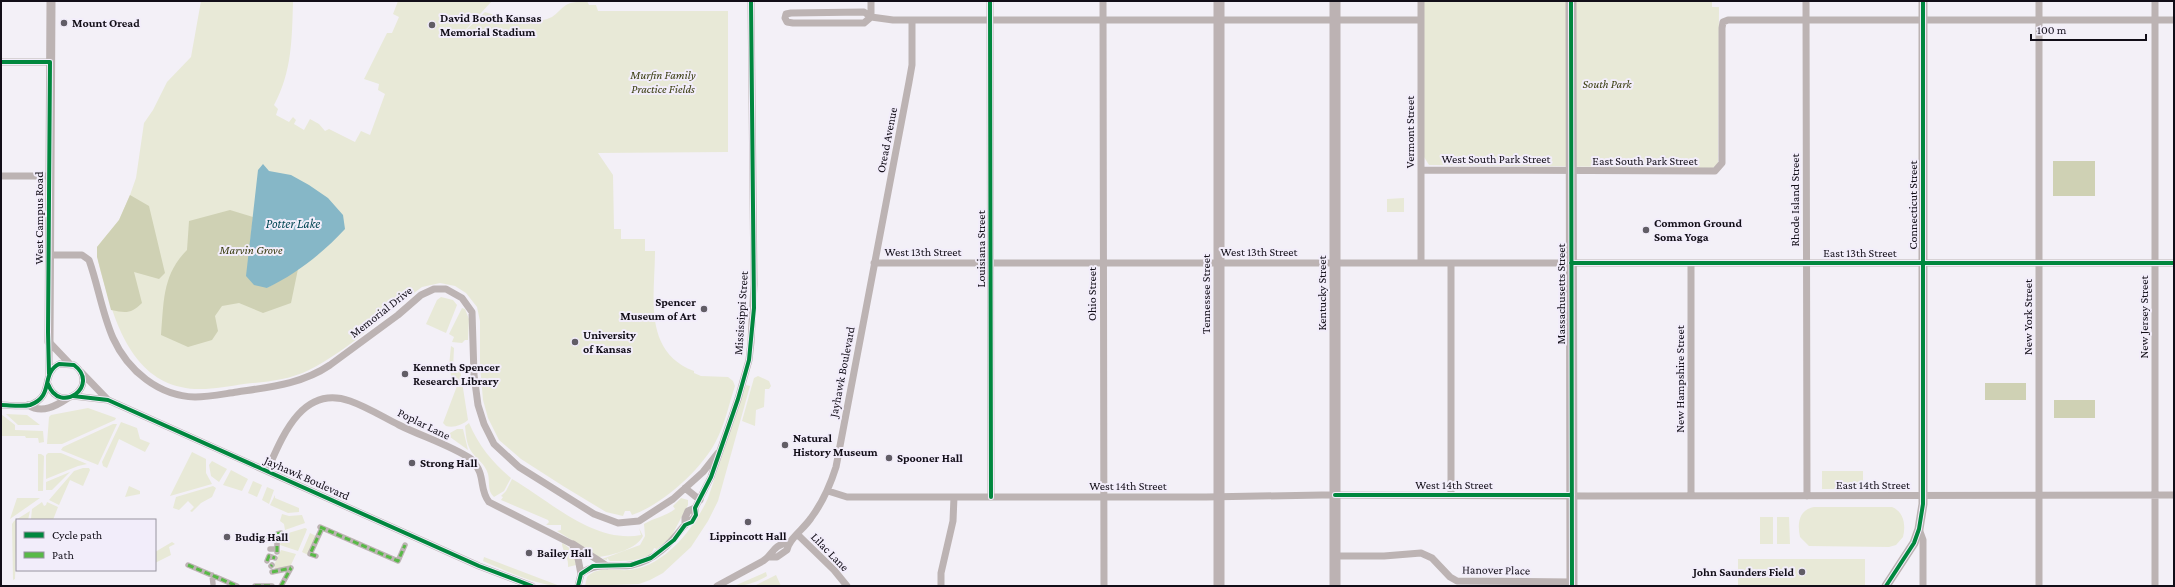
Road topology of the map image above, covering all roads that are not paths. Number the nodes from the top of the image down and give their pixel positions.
1 (50, 1) edge
2 (751, 1) edge
3 (871, 1) edge
4 (990, 1) edge
5 (1103, 1) edge
6 (1219, 1) edge
7 (1335, 1) edge
8 (1421, 1) edge
9 (1571, 1) edge
10 (1806, 1) edge
11 (1923, 1) edge
12 (2039, 1) edge
13 (2155, 1) edge
14 (871, 17) junction
15 (912, 20) junction
16 (990, 20) junction
17 (1103, 20) junction
18 (1219, 20) junction
19 (1335, 20) junction
20 (1421, 20) junction
21 (1806, 20) junction
22 (1923, 20) junction
23 (2039, 20) junction
24 (2155, 20) junction
25 (2174, 20) edge
26 (1, 62) edge
27 (50, 62) junction
28 (1421, 170) junction
29 (1571, 170) junction
30 (1, 176) edge
31 (49, 176) junction
32 (49, 255) junction
33 (874, 263) junction
34 (991, 263) junction
35 (1103, 263) junction
36 (1335, 263) junction
37 (1421, 263) junction
38 (1451, 263) junction
39 (1571, 263) junction
40 (1691, 263) junction
41 (1807, 263) junction
42 (1923, 263) junction
43 (2039, 263) junction
44 (2155, 263) junction
45 (2174, 263) edge
46 (1219, 264) junction
47 (49, 342) junction
48 (69, 363) junction
49 (81, 372) junction
50 (50, 374) junction
51 (48, 384) junction
52 (71, 397) junction
53 (108, 400) junction
54 (1, 405) edge
55 (28, 405) junction
56 (718, 453) junction
57 (267, 471) junction
58 (685, 488) junction
59 (828, 491) junction
60 (2155, 494) junction
61 (1335, 495) junction
62 (1451, 495) junction
63 (1923, 495) junction
64 (2039, 495) junction
65 (2174, 495) edge
66 (1219, 496) junction
67 (1572, 496) junction
68 (1691, 496) junction
69 (1807, 496) junction
70 (954, 497) junction
71 (991, 497) junction
72 (1103, 497) junction
73 (700, 500) junction
74 (1919, 529) junction
75 (797, 534) junction
76 (572, 544) junction
77 (404, 545) dead end
78 (316, 556) dead end
79 (1335, 556) junction
80 (188, 565) dead end
81 (607, 566) junction
82 (581, 574) junction
83 (212, 575) junction
84 (213, 584) dead end
85 (1572, 584) edge
86 (237, 586) edge
87 (255, 586) edge
88 (272, 586) edge
89 (281, 586) edge
90 (532, 586) edge
91 (578, 586) edge
92 (717, 586) edge
93 (847, 586) edge
94 (941, 586) edge
95 (1104, 586) edge
96 (1219, 586) edge
97 (1335, 586) edge
98 (1886, 586) edge
99 (1923, 586) edge
100 (2039, 586) edge
101 (2155, 586) edge

1 - 27 street, West Campus Road
2 - 56 street, Mississippi Street
3 - 14 street
4 - 16 street, Louisiana Street
5 - 17 street, Ohio Street
6 - 18 main road, Tennessee Street
7 - 19 main road, Kentucky Street
8 - 20 street, Vermont Street
9 - 29 main road, Massachusetts Street
10 - 21 street, Rhode Island Street
11 - 22 street, Connecticut Street
12 - 23 street, New York Street
13 - 24 street, New Jersey Street
14 - 14 street
14 - 15 street
15 - 16 street
15 - 33 street, Oread Avenue
16 - 17 street
16 - 34 street, Louisiana Street
17 - 18 street
17 - 35 street, Ohio Street
18 - 19 street
18 - 46 main road, Tennessee Street
19 - 20 street
19 - 36 main road, Kentucky Street
20 - 28 street, Vermont Street
21 - 22 street
21 - 29 street, East South Park Street
21 - 41 street, Rhode Island Street
22 - 23 street
22 - 42 street, Connecticut Street
23 - 24 street
23 - 43 street, New York Street
24 - 25 street
24 - 44 street, New Jersey Street
26 - 27 street
27 - 31 street, West Campus Road
28 - 29 street, West South Park Street
28 - 37 street, Vermont Street
29 - 39 main road, Massachusetts Street
30 - 31 street
31 - 32 street, West Campus Road
32 - 47 street, West Campus Road
32 - 58 street, Memorial Drive
33 - 34 street, West 13th Street
33 - 59 street, Jayhawk Boulevard
34 - 35 street, West 13th Street
34 - 71 street, Louisiana Street
35 - 46 street, West 13th Street
35 - 72 street, Ohio Street
36 - 37 street, West 13th Street
36 - 46 street, West 13th Street
36 - 61 main road, Kentucky Street
37 - 38 street, West 13th Street
38 - 39 street, West 13th Street
38 - 62 street
39 - 40 street, East 13th Street
39 - 67 main road, Massachusetts Street
40 - 41 street, East 13th Street
40 - 68 street, New Hampshire Street
41 - 42 street, East 13th Street
41 - 69 street, Rhode Island Street
42 - 43 street, East 13th Street
42 - 63 street, Connecticut Street
43 - 44 street, East 13th Street
43 - 64 street, New York Street
44 - 45 street, East 13th Street
44 - 60 street, New Jersey Street
46 - 66 main road, Tennessee Street
47 - 48 street
47 - 50 street, West Campus Road
48 - 49 street
48 - 50 street
49 - 52 street
49 - 53 street, Jayhawk Boulevard
50 - 51 street
51 - 52 street
51 - 55 street
52 - 53 street, Jayhawk Boulevard
52 - 55 street
53 - 57 street, Jayhawk Boulevard
54 - 55 street
56 - 58 street, Memorial Drive
56 - 73 street, Mississippi Street
57 - 76 street, Poplar Lane
57 - 90 street, Jayhawk Boulevard
58 - 73 street
59 - 70 street, West 14th Street
59 - 75 street, Jayhawk Boulevard
60 - 64 street, East 14th Street
60 - 65 street, East 14th Street
60 - 101 street, New Jersey Street
61 - 62 street, West 14th Street
61 - 66 street, West 14th Street
61 - 79 main road, Kentucky Street
62 - 67 street, West 14th Street
63 - 64 street, East 14th Street
63 - 69 street, East 14th Street
63 - 74 street, Connecticut Street
64 - 100 street, New York Street
66 - 72 street, West 14th Street
66 - 96 main road, Tennessee Street
67 - 68 street, East 14th Street
67 - 85 main road, Massachusetts Street
68 - 69 street, East 14th Street
70 - 71 street, West 14th Street
70 - 94 street
71 - 72 street, West 14th Street
72 - 95 street, Ohio Street
73 - 81 street, Mississippi Street
74 - 98 street
74 - 99 street, Connecticut Street
75 - 92 street, Jayhawk Boulevard
75 - 93 street, Lilac Lane
76 - 81 street, Poplar Lane
76 - 82 street
77 - 78 street
79 - 85 street, Hanover Place
79 - 97 main road, Kentucky Street
80 - 83 street
81 - 82 street, Mississippi Street
82 - 91 street
83 - 84 street
83 - 86 street
87 - 88 street
88 - 89 street

